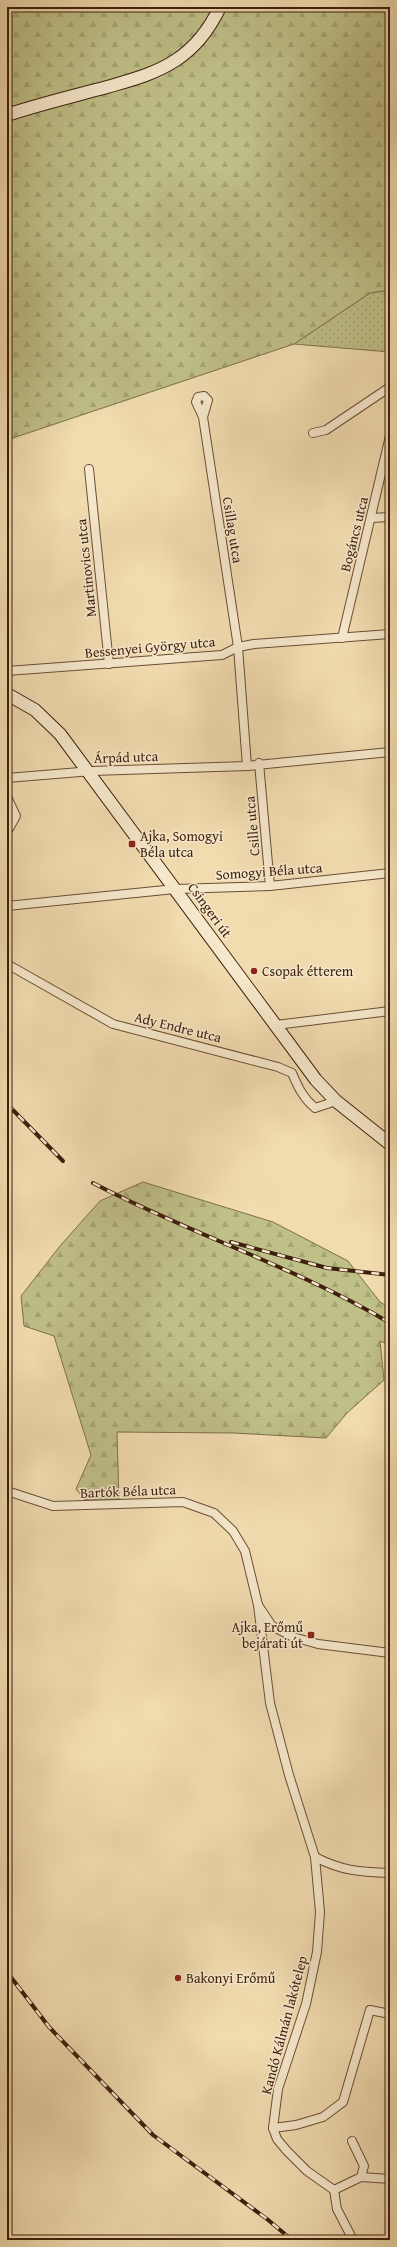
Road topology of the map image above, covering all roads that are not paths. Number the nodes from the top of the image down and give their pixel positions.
1 (220, 7) edge
2 (7, 115) edge
3 (390, 387) edge
4 (203, 417) dead end
5 (313, 433) dead end
6 (390, 436) edge
7 (89, 469) dead end
8 (390, 517) edge
9 (371, 518) junction
10 (390, 634) edge
11 (342, 638) junction
12 (238, 647) junction
13 (109, 664) junction
14 (7, 671) edge
15 (7, 694) edge
16 (390, 752) edge
17 (259, 763) junction
18 (247, 766) junction
19 (87, 771) junction
20 (7, 778) edge
21 (7, 797) edge
22 (7, 832) edge
23 (390, 873) edge
24 (270, 886) junction
25 (175, 889) junction
26 (7, 906) edge
27 (7, 964) edge
28 (390, 1011) edge
29 (276, 1025) junction
30 (336, 1101) junction
31 (390, 1144) edge
32 (7, 1491) edge
33 (258, 1605) junction
34 (390, 1653) edge
35 (315, 1857) junction
36 (390, 1873) edge
37 (390, 2014) edge
38 (273, 2128) junction
39 (352, 2141) dead end
40 (361, 2176) junction
41 (390, 2179) edge
42 (334, 2190) junction
43 (352, 2240) edge

1 - 2 main road
3 - 5 street
4 - 12 street, Csillag utca
6 - 9 street, Bogáncs utca
7 - 13 street, Martinovics utca
8 - 9 street
9 - 11 street, Bogáncs utca
10 - 11 street, Bessenyei György utca
11 - 12 street, Bessenyei György utca
12 - 13 street, Bessenyei György utca
12 - 18 street
13 - 14 street, Bessenyei György utca
15 - 19 main road, Csingeri út
16 - 17 street, Árpád utca
17 - 18 street, Árpád utca
17 - 24 street, Csille utca
18 - 19 street, Árpád utca
19 - 20 street, Árpád utca
19 - 25 main road, Csingeri út
21 - 22 street
23 - 24 street, Somogyi Béla utca
24 - 25 street, Somogyi Béla utca
25 - 26 street, Somogyi Béla utca
25 - 29 main road, Csingeri út
27 - 30 street, Ady Endre utca
28 - 29 street
29 - 30 main road, Csingeri út
30 - 31 main road, Csingeri út
32 - 33 street, Bartók Béla utca
33 - 34 street, Bartók Béla utca
33 - 35 street, Kandó Kálmán lakótelep
35 - 36 street
35 - 38 street, Kandó Kálmán lakótelep
37 - 38 street
38 - 42 street
39 - 40 street
40 - 41 street
40 - 42 street
42 - 43 street

